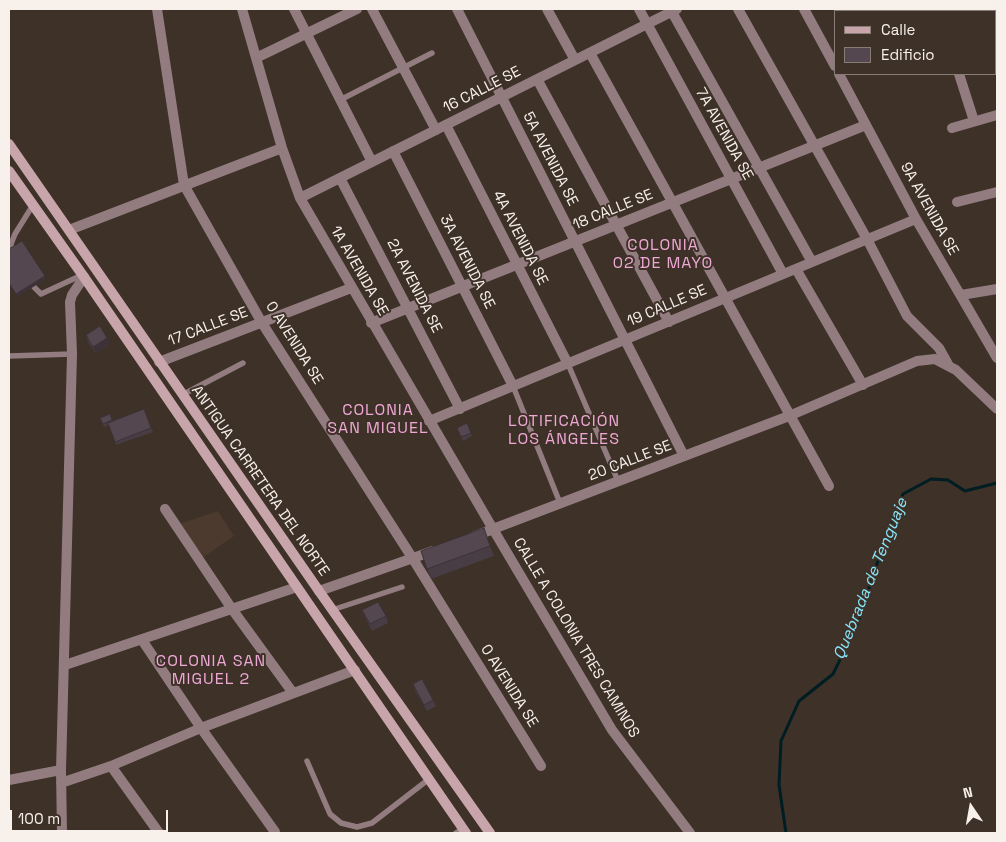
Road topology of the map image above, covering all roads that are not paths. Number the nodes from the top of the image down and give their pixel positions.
1 (157, 9) edge
2 (242, 9) edge
3 (294, 9) edge
4 (357, 9) edge
5 (372, 9) edge
6 (457, 9) edge
7 (547, 9) edge
8 (639, 9) edge
9 (738, 9) edge
10 (804, 9) edge
11 (674, 10) edge
12 (647, 24) junction
13 (306, 34) junction
14 (432, 53) dead end
15 (590, 53) junction
16 (256, 58) junction
17 (575, 60) junction
18 (834, 64) edge
19 (403, 67) junction
20 (840, 75) edge
21 (959, 75) edge
22 (537, 79) junction
23 (502, 97) junction
24 (340, 100) junction
25 (997, 115) edge
26 (974, 121) junction
27 (866, 125) junction
28 (441, 127) junction
29 (952, 128) dead end
30 (9, 144) edge
31 (813, 146) junction
32 (282, 148) junction
33 (393, 151) junction
34 (372, 162) junction
35 (758, 168) junction
36 (9, 171) edge
37 (340, 178) junction
38 (731, 179) junction
39 (184, 185) junction
40 (997, 192) edge
41 (300, 198) junction
42 (672, 202) junction
43 (956, 202) dead end
44 (33, 205) junction
45 (916, 219) junction
46 (617, 225) junction
47 (69, 230) junction
48 (867, 239) junction
49 (575, 241) junction
50 (12, 252) edge
51 (812, 262) junction
52 (516, 264) junction
53 (796, 269) junction
54 (783, 274) junction
55 (83, 276) junction
56 (463, 286) junction
57 (34, 287) edge
58 (350, 288) junction
59 (997, 289) edge
60 (961, 295) junction
61 (726, 298) junction
62 (408, 308) junction
63 (371, 322) junction
64 (669, 322) junction
65 (262, 323) junction
66 (625, 340) junction
67 (72, 354) junction
68 (9, 356) edge
69 (997, 358) edge
70 (159, 362) junction
71 (243, 363) dead end
72 (568, 364) junction
73 (949, 366) junction
74 (863, 385) junction
75 (513, 386) junction
76 (182, 395) junction
77 (460, 409) junction
78 (997, 409) edge
79 (789, 416) junction
80 (430, 421) junction
81 (684, 456) junction
82 (618, 482) junction
83 (829, 486) dead end
84 (560, 503) junction
85 (165, 509) dead end
86 (493, 529) junction
87 (466, 539) edge
88 (440, 549) edge
89 (413, 558) junction
90 (297, 587) junction
91 (402, 587) dead end
92 (319, 591) junction
93 (232, 609) junction
94 (332, 610) junction
95 (142, 640) junction
96 (65, 665) junction
97 (355, 670) junction
98 (293, 693) junction
99 (201, 728) junction
100 (307, 761) dead end
101 (111, 766) junction
102 (541, 766) dead end
103 (61, 770) junction
104 (429, 779) junction
105 (9, 780) edge
106 (61, 783) junction
107 (275, 832) dead end
108 (462, 832) edge
109 (62, 833) edge
110 (159, 833) edge
111 (490, 833) edge
112 (690, 833) edge

1 - 39 street, 0 AVENIDA SE
2 - 16 street, 1A AVENIDA SE
3 - 13 street
4 - 13 street
5 - 19 street, 4A AVENIDA SE
6 - 23 street, 5A AVENIDA SE
7 - 17 street
8 - 12 street, 7A AVENIDA SE
9 - 31 street
10 - 18 street
11 - 12 street, 16 CALLE SE
11 - 35 street
12 - 15 street, 16 CALLE SE
12 - 38 street, 7A AVENIDA SE
13 - 16 street
13 - 24 street
14 - 19 lane
15 - 17 street, 16 CALLE SE
15 - 42 street
16 - 32 street, 1A AVENIDA SE
17 - 22 street, 16 CALLE SE
19 - 24 lane
19 - 28 street, 4A AVENIDA SE
20 - 27 street, 9A AVENIDA SE
21 - 26 street
22 - 23 street, 16 CALLE SE
22 - 46 street
23 - 28 street, 16 CALLE SE
23 - 49 street, 5A AVENIDA SE
24 - 34 street
25 - 26 street
26 - 29 street
27 - 31 street, 18 CALLE SE
27 - 45 street, 9A AVENIDA SE
28 - 33 street, 16 CALLE SE
28 - 52 street, 4A AVENIDA SE
30 - 47 main road, ANTIGUA CARRETERA DEL NORTE
31 - 35 street, 18 CALLE SE
31 - 48 street
32 - 39 street
32 - 41 street, 1A AVENIDA SE
33 - 34 street, 16 CALLE SE
33 - 56 street, 3A AVENIDA SE
34 - 37 street, 16 CALLE SE
35 - 38 street, 18 CALLE SE
35 - 51 street
36 - 44 main road, ANTIGUA CARRETERA DEL NORTE
37 - 41 street, 16 CALLE SE
37 - 62 street, 2A AVENIDA SE
38 - 42 street, 18 CALLE SE
38 - 54 street, 7A AVENIDA SE
39 - 47 street
39 - 65 street, 0 AVENIDA SE
40 - 43 street
41 - 58 street, 1A AVENIDA SE
42 - 46 street, 18 CALLE SE
42 - 61 street
44 - 50 lane
44 - 55 main road, ANTIGUA CARRETERA DEL NORTE
45 - 48 street, 19 CALLE SE
45 - 60 street, 9A AVENIDA SE
46 - 49 street, 18 CALLE SE
46 - 64 street
47 - 70 main road, ANTIGUA CARRETERA DEL NORTE
48 - 51 street, 19 CALLE SE
48 - 73 street
49 - 52 street, 18 CALLE SE
49 - 66 street, 5A AVENIDA SE
51 - 53 street, 19 CALLE SE
52 - 56 street, 18 CALLE SE
52 - 72 street, 4A AVENIDA SE
53 - 54 street, 19 CALLE SE
53 - 74 street
54 - 61 street, 19 CALLE SE
55 - 57 lane
55 - 67 street
55 - 90 main road, ANTIGUA CARRETERA DEL NORTE
56 - 62 street, 18 CALLE SE
56 - 75 street, 3A AVENIDA SE
58 - 63 street, 1A AVENIDA SE
58 - 65 street, 17 CALLE SE
59 - 60 street
60 - 69 street, 9A AVENIDA SE
61 - 64 street, 19 CALLE SE
61 - 79 street
62 - 63 street, 18 CALLE SE
62 - 77 street, 2A AVENIDA SE
63 - 80 street, 1A AVENIDA SE
64 - 66 street, 19 CALLE SE
65 - 70 street, 17 CALLE SE
65 - 89 street, 0 AVENIDA SE
66 - 72 street, 19 CALLE SE
66 - 81 street, 5A AVENIDA SE
67 - 68 lane
67 - 96 street
70 - 76 main road, ANTIGUA CARRETERA DEL NORTE
71 - 76 lane
72 - 75 street, 19 CALLE SE
72 - 82 lane
73 - 74 street, 20 CALLE SE
73 - 78 street
74 - 79 street, 20 CALLE SE
75 - 77 street, 19 CALLE SE
75 - 84 lane
76 - 92 main road, ANTIGUA CARRETERA DEL NORTE
77 - 80 street, 19 CALLE SE
79 - 81 street, 20 CALLE SE
79 - 83 street
80 - 86 street, 1A AVENIDA SE
81 - 82 street, 20 CALLE SE
82 - 84 street, 20 CALLE SE
84 - 86 street, 20 CALLE SE
85 - 93 street
86 - 87 street, 20 CALLE SE
86 - 112 street, CALLE A COLONIA TRES CAMINOS
88 - 89 street
89 - 92 street
89 - 102 street, 0 AVENIDA SE
90 - 93 street
90 - 97 main road, ANTIGUA CARRETERA DEL NORTE
91 - 94 lane
92 - 94 main road, ANTIGUA CARRETERA DEL NORTE
93 - 95 street
93 - 98 street
94 - 111 main road, ANTIGUA CARRETERA DEL NORTE
95 - 96 street
95 - 99 street
96 - 103 street
97 - 98 street
97 - 104 main road, ANTIGUA CARRETERA DEL NORTE
98 - 99 street
99 - 101 street
99 - 107 street
100 - 104 lane
101 - 106 street
101 - 110 street
103 - 105 street
103 - 106 street
104 - 108 main road, ANTIGUA CARRETERA DEL NORTE
106 - 109 street

